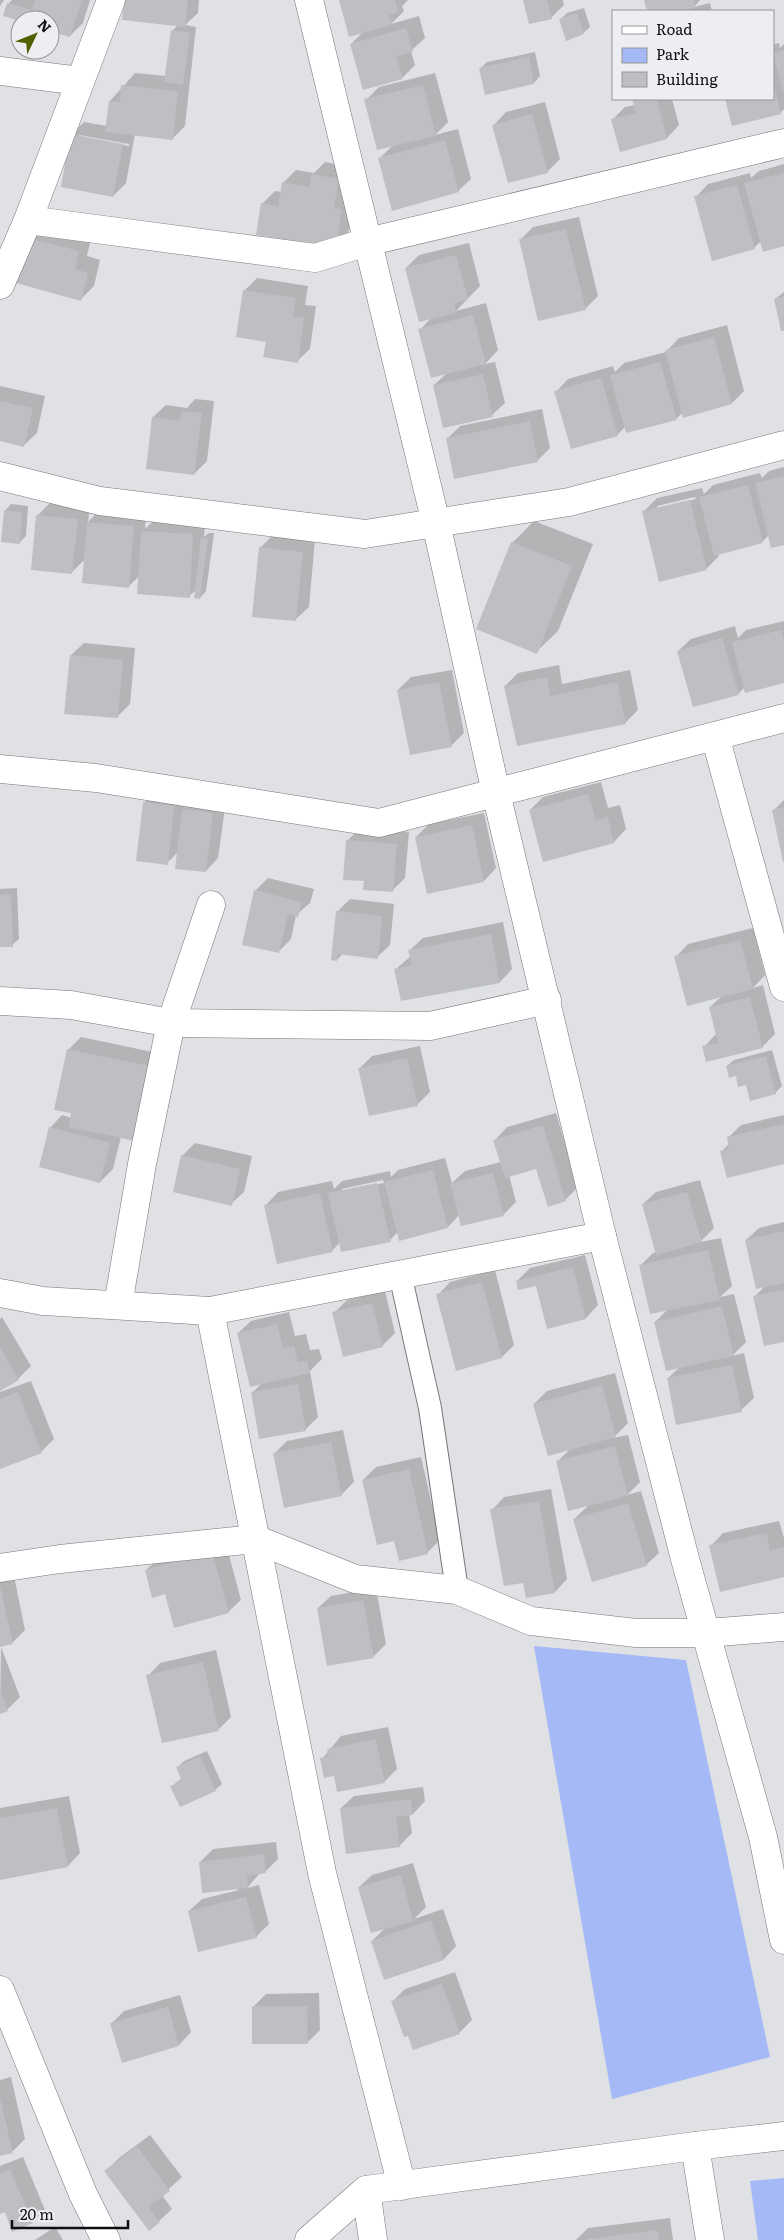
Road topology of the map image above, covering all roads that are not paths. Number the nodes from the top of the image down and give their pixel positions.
1 (111, 0) edge
2 (309, 0) edge
3 (0, 70) edge
4 (80, 81) junction
5 (784, 144) edge
6 (28, 220) junction
7 (367, 242) junction
8 (0, 285) edge
9 (784, 445) edge
10 (0, 476) edge
11 (436, 523) junction
12 (784, 718) edge
13 (714, 736) junction
14 (0, 768) edge
15 (496, 793) junction
16 (211, 905) dead end
17 (784, 987) edge
18 (547, 1000) junction
19 (0, 1002) edge
20 (171, 1022) junction
21 (602, 1236) junction
22 (400, 1274) junction
23 (0, 1293) edge
24 (118, 1305) junction
25 (210, 1311) junction
26 (255, 1539) junction
27 (0, 1568) edge
28 (457, 1590) junction
29 (784, 1627) edge
30 (706, 1632) junction
31 (784, 1940) edge
32 (0, 1990) edge
33 (784, 2136) edge
34 (695, 2146) junction
35 (402, 2186) junction
36 (366, 2190) junction
37 (106, 2240) edge
38 (309, 2240) edge
39 (373, 2240) edge
40 (710, 2240) edge

1 - 4 street
2 - 7 street
3 - 4 street
4 - 6 street
5 - 7 street
6 - 7 street
6 - 8 street
7 - 11 street
9 - 11 street
10 - 11 street
11 - 15 street
12 - 13 street
13 - 15 street
13 - 17 street
14 - 15 street
15 - 18 street
16 - 20 street
18 - 20 street
18 - 21 street
19 - 20 street
20 - 24 street
21 - 22 street
21 - 30 street
22 - 25 street
22 - 28 lane
23 - 24 street
24 - 25 street
25 - 26 street
26 - 27 street
26 - 28 street
26 - 35 street
28 - 30 street
29 - 30 street
30 - 31 street
32 - 37 street
33 - 34 street
34 - 35 street
34 - 40 street
35 - 36 street
36 - 38 street
36 - 39 street

